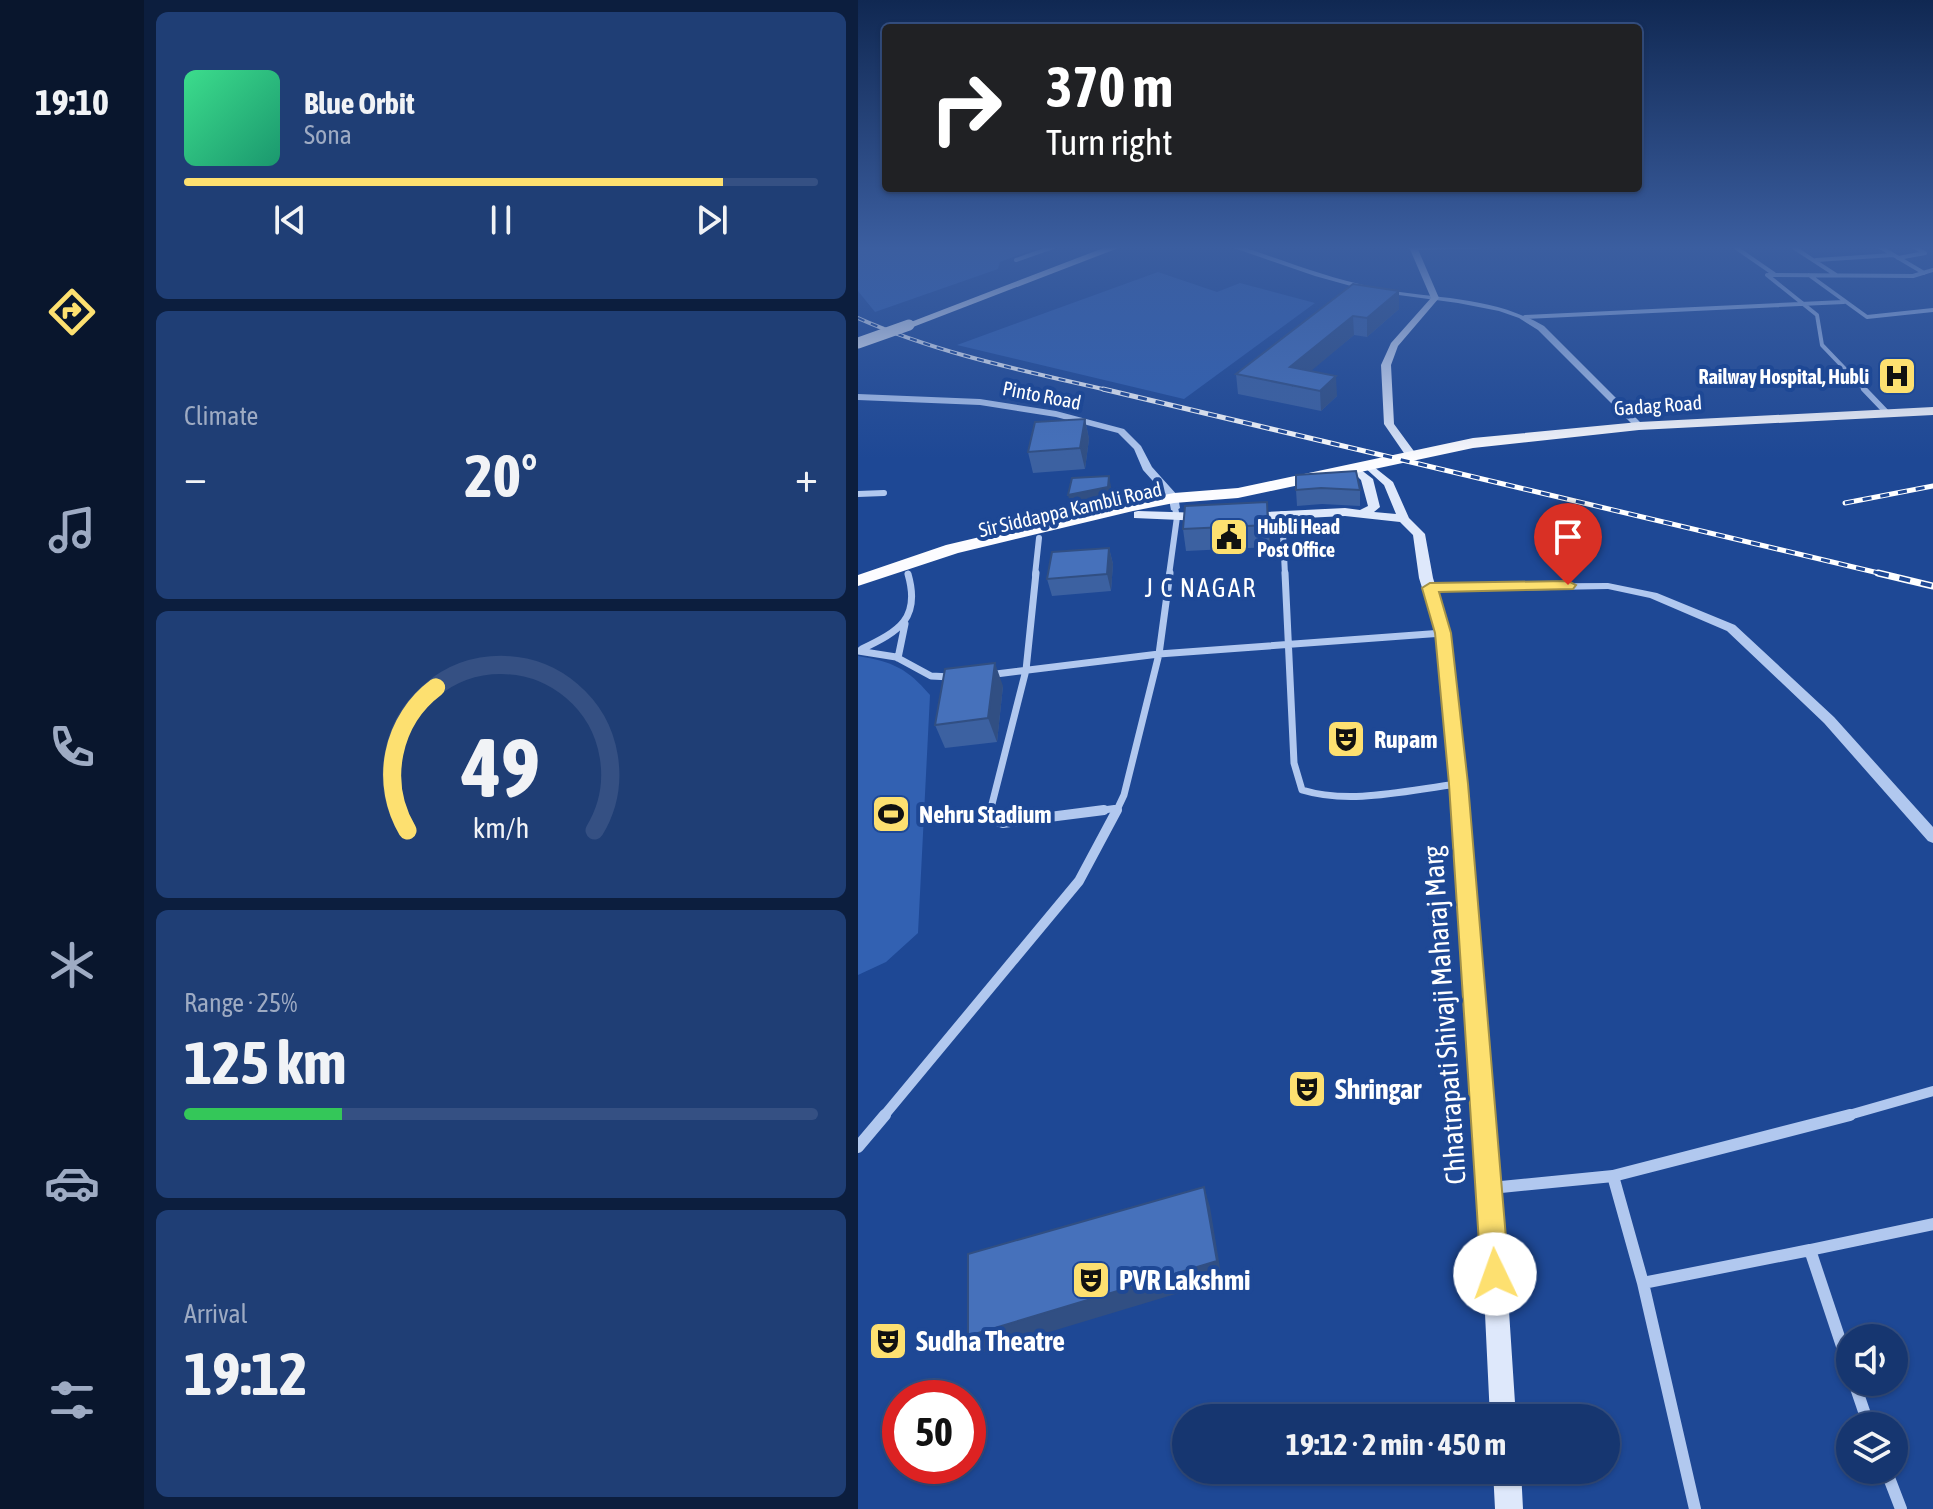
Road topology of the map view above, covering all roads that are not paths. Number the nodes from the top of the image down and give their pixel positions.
1 (919, 317) edge
2 (920, 317) edge
3 (1418, 317) edge
4 (1525, 317) edge
5 (1817, 317) edge
6 (904, 323) junction
7 (859, 339) edge
8 (859, 398) edge
9 (1887, 413) junction
10 (1933, 413) edge
11 (1639, 426) junction
12 (1578, 431) junction
13 (1410, 454) junction
14 (1362, 468) junction
15 (884, 493) dead end
16 (858, 494) edge
17 (1179, 505) junction
18 (1282, 514) junction
19 (1362, 514) junction
20 (1404, 519) junction
21 (1039, 538) junction
22 (908, 574) junction
23 (858, 581) edge
24 (858, 592) edge
25 (1433, 598) junction
26 (905, 623) junction
27 (1443, 633) junction
28 (1288, 643) junction
29 (860, 650) edge
30 (1159, 654) junction
31 (898, 658) junction
32 (1026, 670) junction
33 (979, 676) edge
34 (963, 678) edge
35 (1458, 784) junction
36 (1118, 808) junction
37 (1933, 837) edge
38 (1933, 1091) edge
39 (858, 1147) edge
40 (1613, 1176) junction
41 (1490, 1188) junction
42 (1933, 1224) edge
43 (1810, 1250) junction
44 (1643, 1283) junction
45 (1836, 1328) edge
46 (1502, 1404) edge
47 (1508, 1484) edge
48 (1891, 1484) edge
49 (1509, 1509) edge
50 (1695, 1509) edge
51 (1901, 1509) edge

1 - 6 main road
2 - 6 main road
3 - 13 main road
4 - 11 street
5 - 9 street
6 - 7 main road, bridge
8 - 17 street, Pinto Road
9 - 10 highway, Gadag Road
9 - 11 highway, Gadag Road
10 - 12 highway, Gadag Road
11 - 12 highway, Gadag Road
12 - 13 highway, Gadag Road
13 - 14 highway, Gadag Road
14 - 17 highway, Gadag Road
14 - 19 main road
14 - 20 main road, Chhatrapati Shivaji Maharaj Marg
15 - 16 street
17 - 18 main road
17 - 21 highway, Sir Siddappa Kambli Road
17 - 23 highway, Sir Siddappa Kambli Road
17 - 30 street
18 - 19 main road
18 - 28 street
19 - 20 main road
20 - 25 main road, Chhatrapati Shivaji Maharaj Marg
21 - 22 highway, Sir Siddappa Kambli Road
21 - 32 street
22 - 24 highway, Sir Siddappa Kambli Road
22 - 26 street
25 - 27 main road, Chhatrapati Shivaji Maharaj Marg
25 - 37 street
26 - 29 street
26 - 31 street
27 - 28 street
27 - 35 main road, Chhatrapati Shivaji Maharaj Marg
28 - 30 street
28 - 35 street
29 - 31 street
30 - 32 street
30 - 36 street
31 - 34 street
32 - 33 street
32 - 36 street
35 - 41 main road, Chhatrapati Shivaji Maharaj Marg
36 - 39 street
38 - 40 street
40 - 41 street
40 - 44 street
41 - 46 main road, Chhatrapati Shivaji Maharaj Marg
42 - 43 street
43 - 44 street
43 - 45 street
44 - 50 street
47 - 49 main road
48 - 51 street

